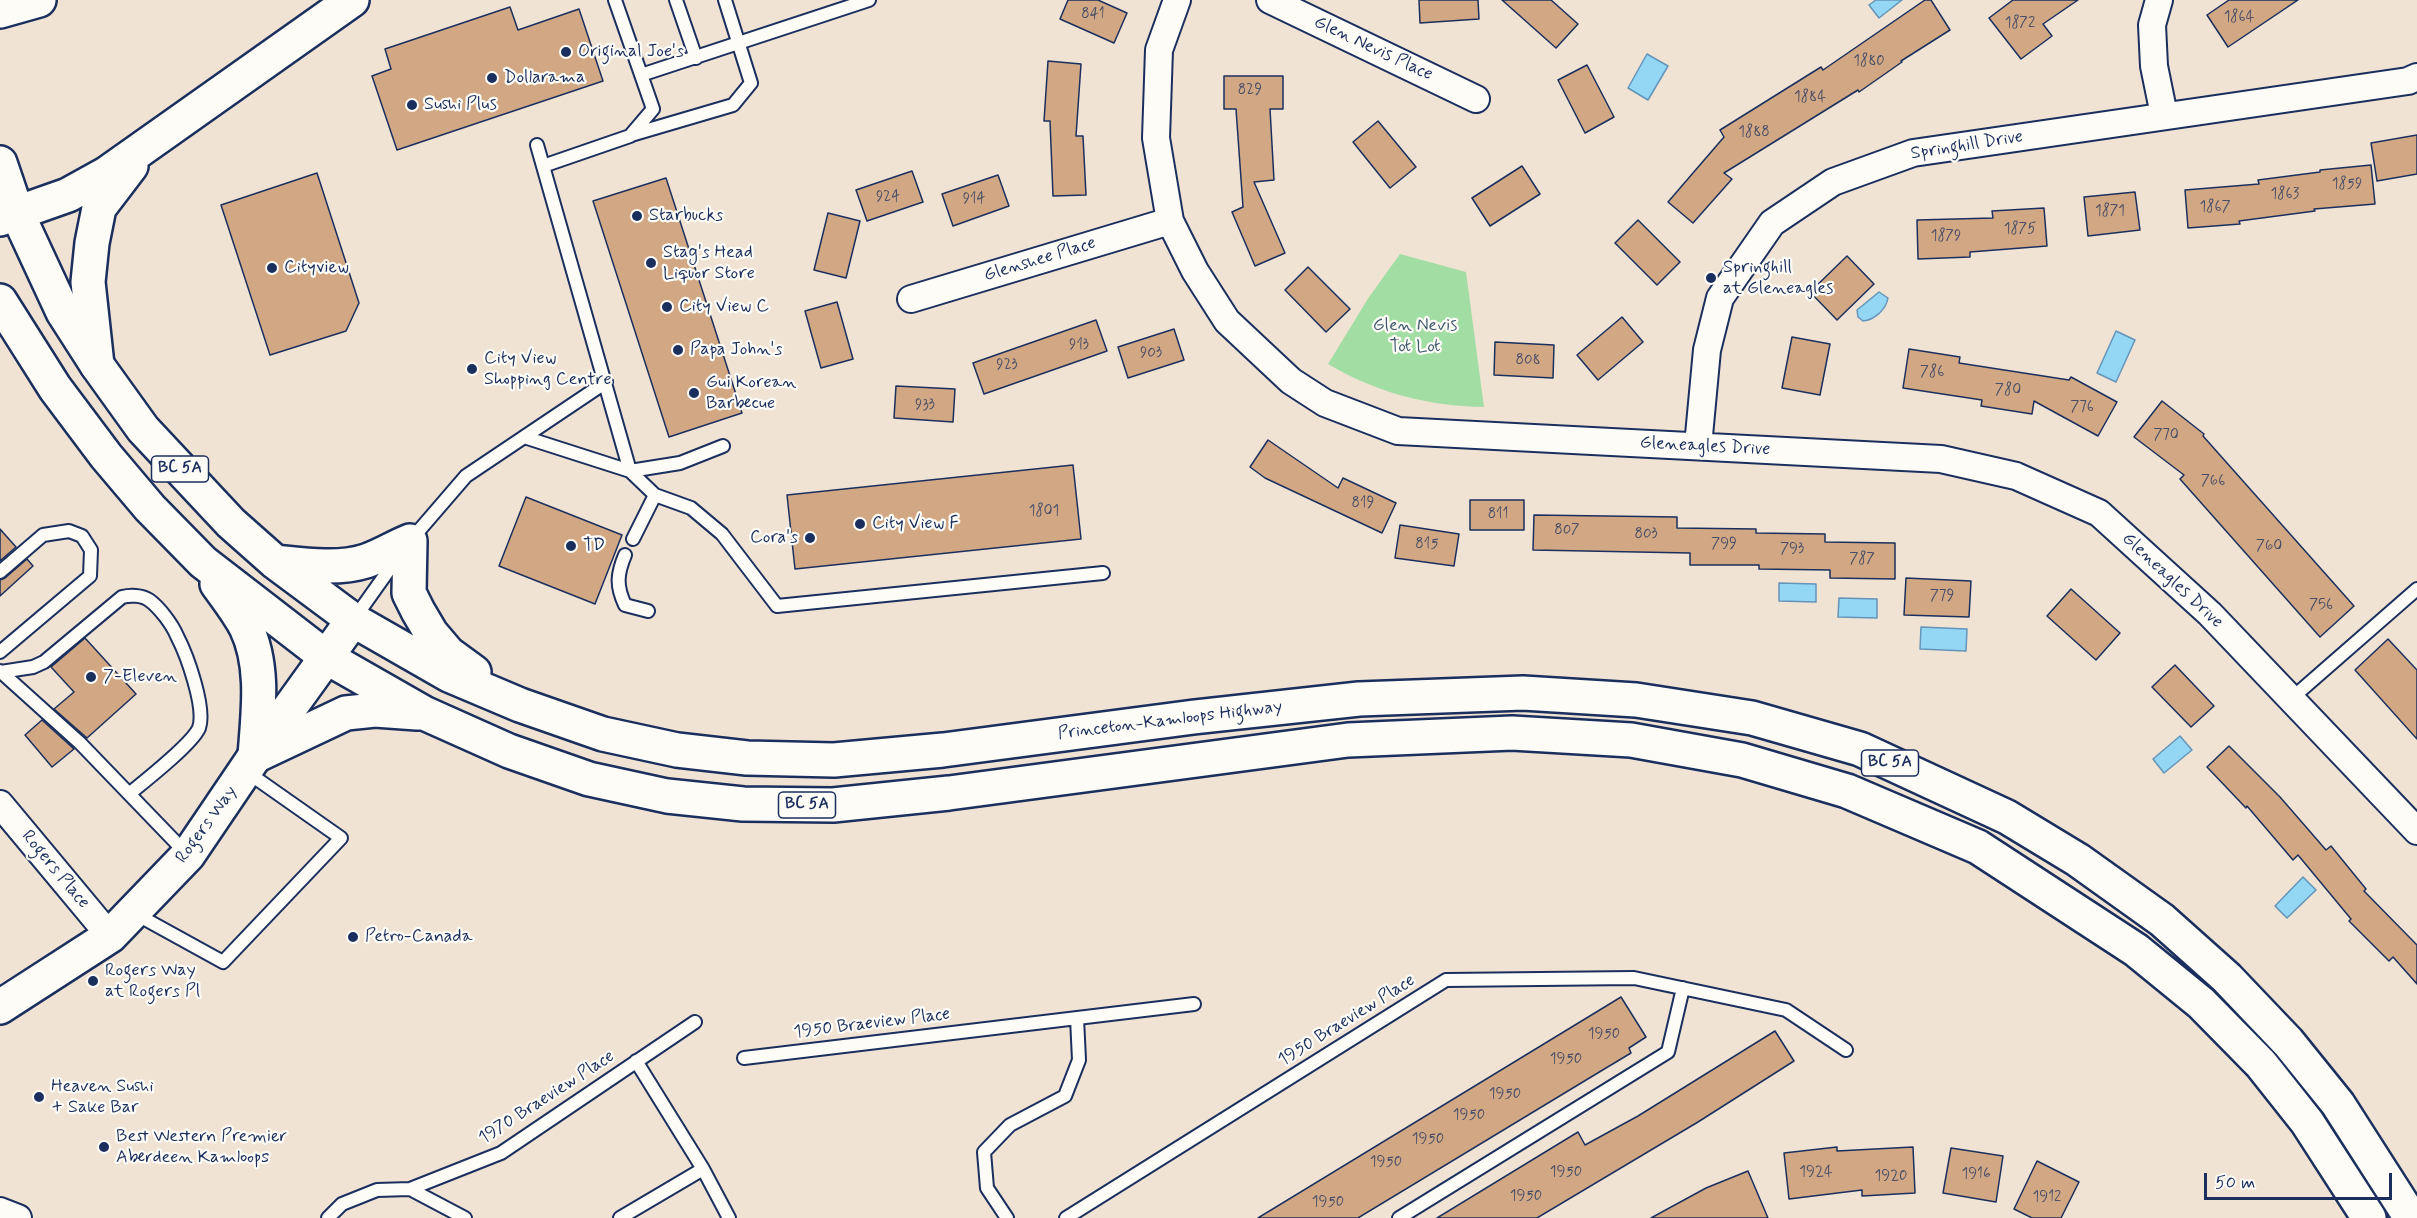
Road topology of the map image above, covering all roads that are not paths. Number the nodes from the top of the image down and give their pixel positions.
1 (39, 0) edge
2 (352, 0) edge
3 (615, 0) edge
4 (676, 0) edge
5 (725, 0) edge
6 (869, 0) edge
7 (1177, 0) edge
8 (1269, 0) edge
9 (2159, 0) edge
10 (0, 11) edge
11 (739, 44) junction
12 (696, 58) junction
13 (641, 75) junction
14 (2417, 78) edge
15 (1476, 99) dead end
16 (2164, 115) junction
17 (630, 136) junction
18 (537, 145) dead end
19 (146, 146) junction
20 (0, 163) edge
21 (543, 166) junction
22 (9, 216) edge
23 (1170, 220) junction
24 (911, 300) dead end
25 (2, 308) edge
26 (97, 365) junction
27 (606, 382) junction
28 (524, 437) junction
29 (723, 447) dead end
30 (1698, 447) junction
31 (630, 471) junction
32 (655, 495) junction
33 (633, 539) dead end
34 (410, 541) junction
35 (626, 555) dead end
36 (203, 562) junction
37 (275, 562) junction
38 (0, 572) edge
39 (1103, 573) dead end
40 (2417, 589) edge
41 (648, 611) dead end
42 (353, 620) junction
43 (0, 652) edge
44 (326, 657) junction
45 (0, 672) edge
46 (2291, 699) junction
47 (520, 705) junction
48 (424, 713) junction
49 (250, 764) junction
50 (129, 794) junction
51 (0, 804) edge
52 (2417, 831) edge
53 (188, 855) junction
54 (133, 912) junction
55 (110, 936) junction
56 (1683, 988) junction
57 (1194, 1004) dead end
58 (0, 1007) edge
59 (1077, 1018) junction
60 (695, 1022) dead end
61 (1846, 1050) dead end
62 (744, 1058) dead end
63 (636, 1061) junction
64 (703, 1169) junction
65 (410, 1190) junction
66 (0, 1211) edge
67 (18, 1218) edge
68 (328, 1218) edge
69 (465, 1218) edge
70 (620, 1218) edge
71 (729, 1218) edge
72 (1007, 1218) edge
73 (1066, 1218) edge
74 (1399, 1218) edge
75 (2369, 1218) edge
76 (2411, 1218) edge

1 - 10 main road
2 - 19 main road
3 - 13 lane
4 - 12 lane
5 - 11 lane
6 - 11 lane
7 - 23 street, Gleneagles Drive
8 - 15 street, Glen Nevis Place
9 - 16 street
11 - 12 lane
11 - 17 lane
12 - 13 lane
13 - 17 lane
14 - 16 street, Springhill Drive
16 - 30 street, Springhill Drive
17 - 21 lane
18 - 21 lane
19 - 22 main road
19 - 26 main road
20 - 22 main road, Princeton-Kamloops Highway / BC 5A
21 - 27 lane
22 - 26 main road, Princeton-Kamloops Highway / BC 5A
23 - 24 street, Glenshee Place
23 - 30 street, Gleneagles Drive
25 - 36 main road, BC 5A
26 - 37 main road, Princeton-Kamloops Highway / BC 5A
27 - 28 lane
27 - 31 lane
28 - 31 lane
28 - 34 lane
29 - 31 lane
30 - 46 street, Gleneagles Drive
31 - 32 lane
32 - 33 lane
32 - 39 lane
34 - 37 main road
34 - 42 lane
34 - 47 main road
35 - 41 lane
36 - 44 main road, BC 5A
36 - 49 main road
37 - 42 main road, Princeton-Kamloops Highway / BC 5A
38 - 43 lane
40 - 46 lane
42 - 44 main road, Rogers Way
42 - 47 main road, Princeton-Kamloops Highway / BC 5A
44 - 48 main road, BC 5A
44 - 49 main road, Rogers Way
45 - 50 lane
45 - 50 lane
46 - 52 street, Gleneagles Drive
47 - 76 main road, Princeton-Kamloops Highway / BC 5A
48 - 49 main road
48 - 75 main road, BC 5A
49 - 53 main road, Rogers Way
49 - 54 lane
50 - 53 lane
51 - 55 street, Rogers Place
53 - 54 main road, Rogers Way
54 - 55 main road, Rogers Way
55 - 58 main road, Rogers Way
56 - 61 lane, 1950 Braeview Place
56 - 73 lane, 1950 Braeview Place
56 - 74 lane
57 - 59 lane, 1950 Braeview Place
59 - 62 lane, 1950 Braeview Place
59 - 72 lane
60 - 63 lane, 1970 Braeview Place
63 - 64 lane, 1970 Braeview Place
63 - 65 lane, 1970 Braeview Place
64 - 70 lane
64 - 71 lane, 1970 Braeview Place
65 - 68 lane, 1970 Braeview Place
65 - 69 lane, 1970 Braeview Place
66 - 67 street

